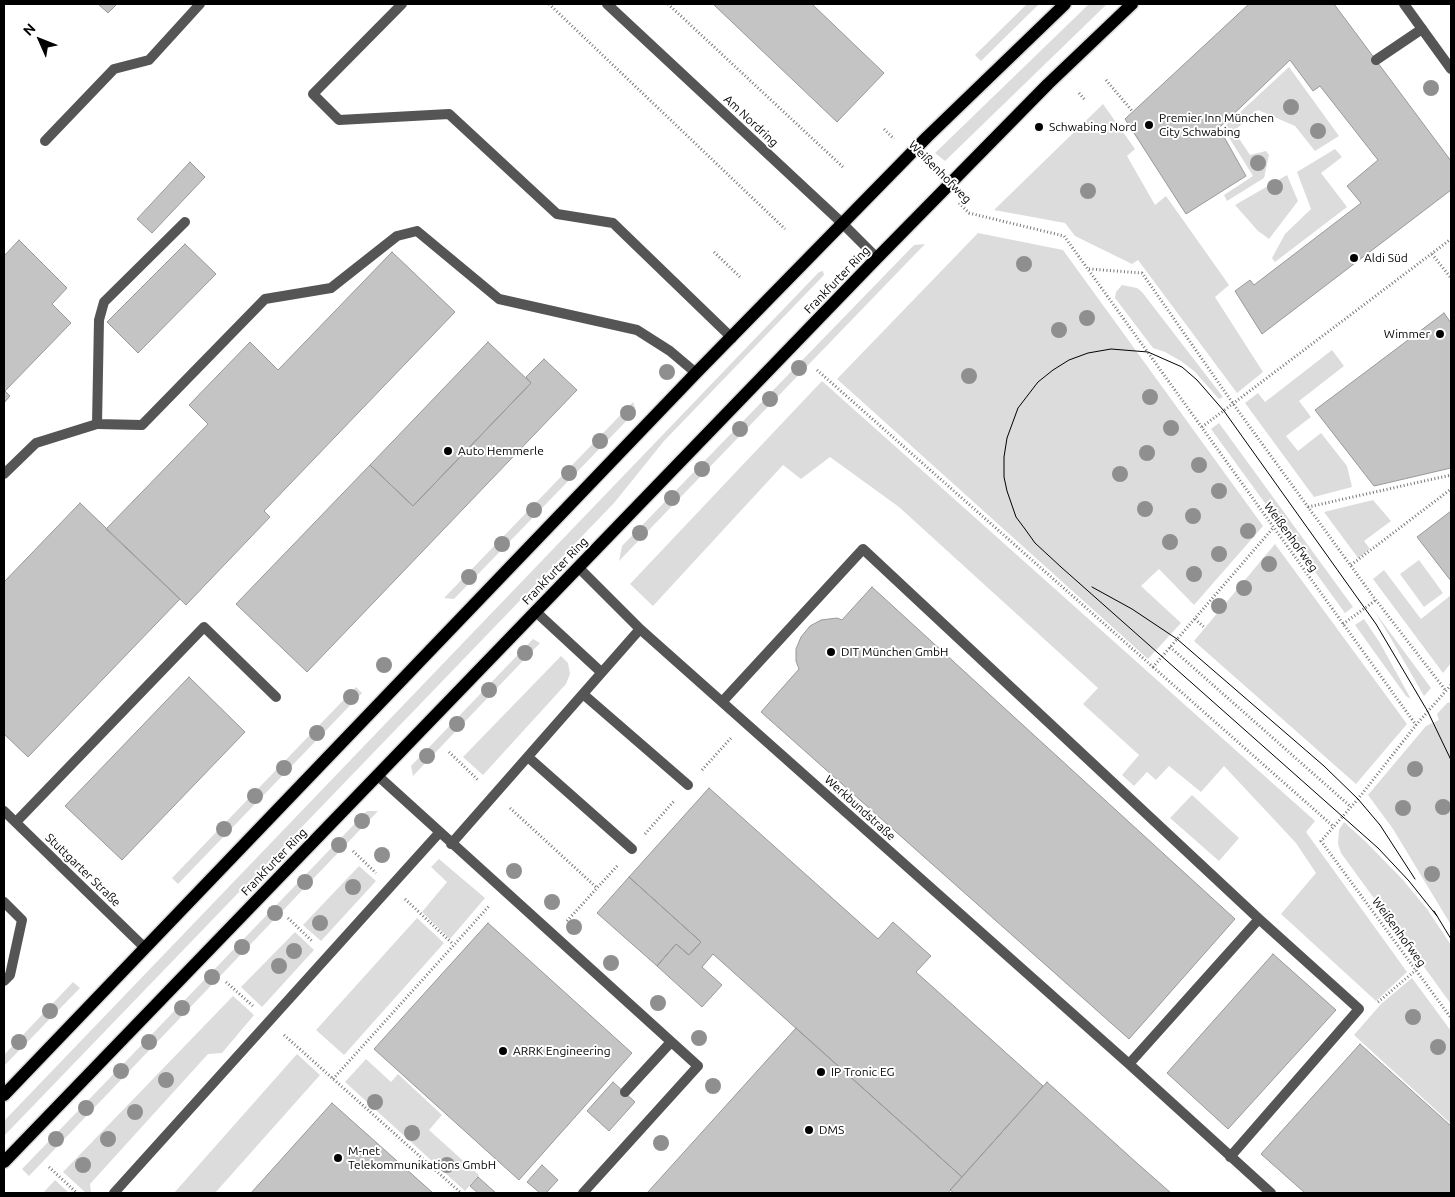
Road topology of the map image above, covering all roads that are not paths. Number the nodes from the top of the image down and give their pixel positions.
1 (200, 4) edge
2 (402, 4) edge
3 (607, 4) edge
4 (1065, 4) edge
5 (1132, 4) edge
6 (1404, 4) edge
7 (1422, 29) junction
8 (1376, 60) dead end
9 (1451, 69) edge
10 (45, 141) dead end
11 (185, 222) dead end
12 (842, 223) junction
13 (877, 258) junction
14 (732, 338) junction
15 (696, 373) junction
16 (96, 424) junction
17 (4, 474) edge
18 (578, 567) junction
19 (535, 611) junction
20 (640, 629) junction
21 (601, 672) junction
22 (583, 694) junction
23 (276, 697) dead end
24 (722, 702) junction
25 (528, 757) junction
26 (376, 775) junction
27 (688, 784) dead end
28 (4, 810) edge
29 (16, 822) junction
30 (439, 833) junction
31 (451, 844) junction
32 (632, 848) dead end
33 (4, 902) edge
34 (1259, 920) junction
35 (145, 948) junction
36 (4, 981) edge
37 (671, 1042) junction
38 (1129, 1064) junction
39 (625, 1092) dead end
40 (4, 1095) edge
41 (1230, 1157) junction
42 (4, 1162) edge
43 (114, 1193) edge
44 (583, 1193) edge
45 (1271, 1193) edge

1 - 10 street
2 - 14 street
3 - 12 street, Am Nordring
4 - 12 main road
5 - 13 main road, Frankfurter Ring
6 - 7 street
7 - 8 street
7 - 9 street
11 - 16 street
12 - 13 street, Am Nordring
12 - 14 main road
13 - 18 main road, Frankfurter Ring
14 - 15 main road
15 - 16 street
15 - 35 main road
16 - 17 street
18 - 19 main road, Frankfurter Ring
18 - 20 street, Werkbundstraße
19 - 21 street
19 - 26 main road, Frankfurter Ring
20 - 21 street
20 - 24 street, Werkbundstraße
21 - 22 street
22 - 25 street
22 - 27 street
23 - 29 street
24 - 34 street
24 - 38 street, Werkbundstraße
25 - 31 street
25 - 32 street
26 - 30 street
26 - 42 main road, Frankfurter Ring
28 - 29 street, Stuttgarter Straße
29 - 35 street, Stuttgarter Straße
30 - 31 street
30 - 43 street
31 - 37 street
33 - 36 street
34 - 38 street
34 - 41 street
35 - 40 main road
37 - 39 street
37 - 44 street
38 - 41 street, Werkbundstraße
41 - 45 street, Werkbundstraße

